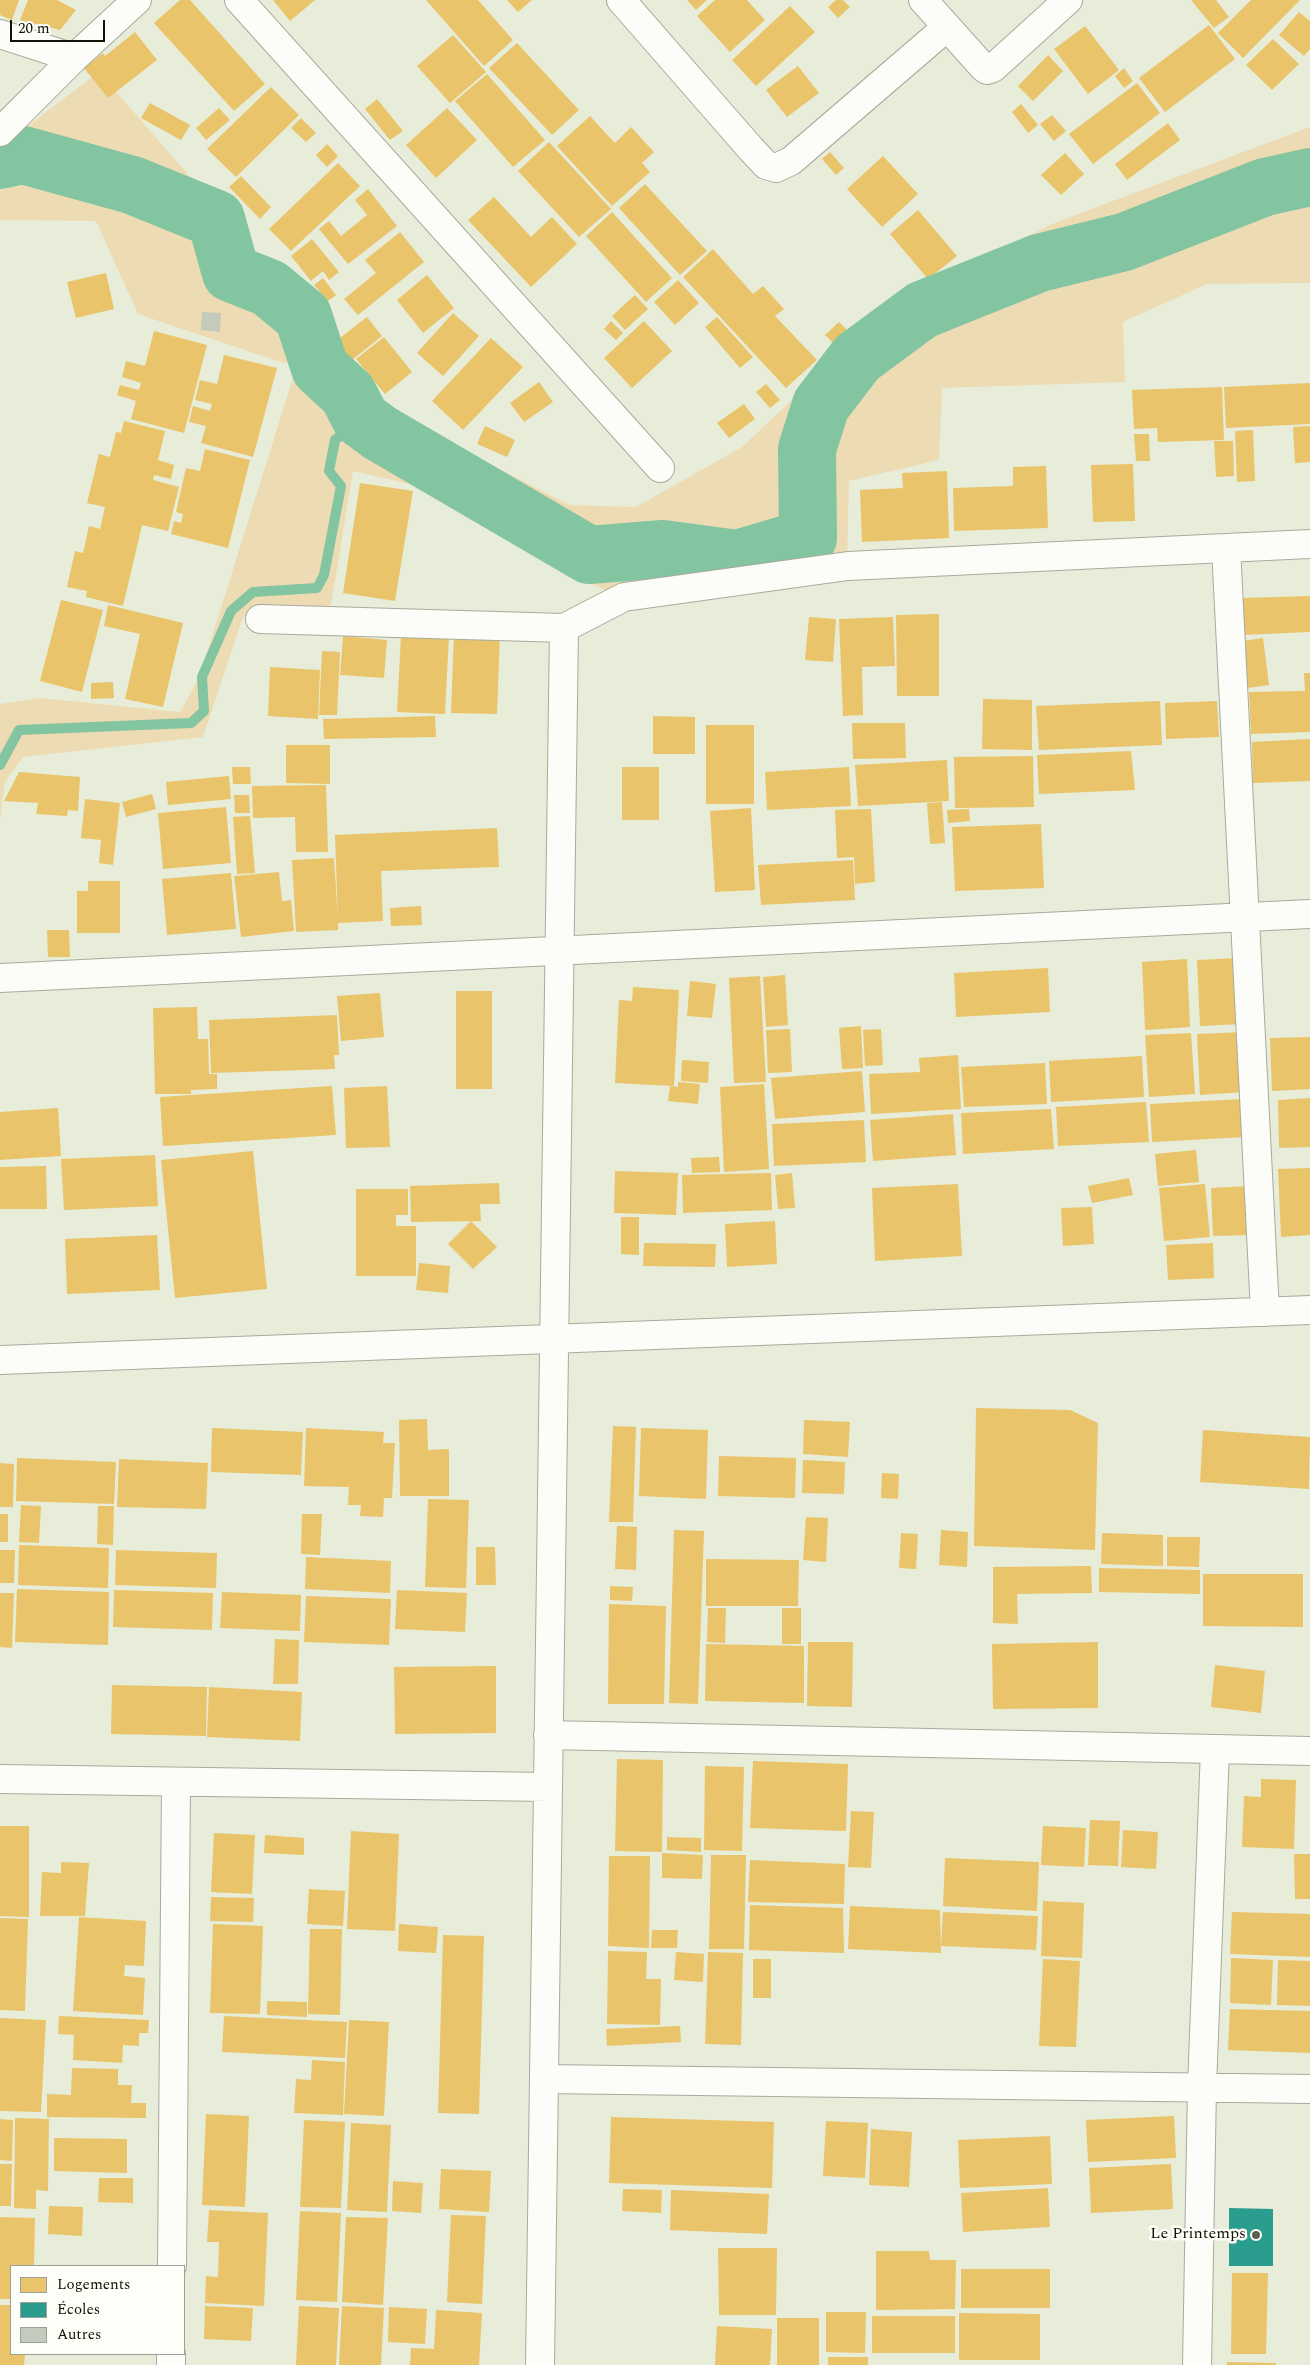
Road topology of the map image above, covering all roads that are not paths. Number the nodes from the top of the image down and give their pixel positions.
1 (137, 0) edge
2 (239, 0) edge
3 (621, 0) edge
4 (923, 0) edge
5 (1068, 0) edge
6 (947, 27) junction
7 (0, 34) edge
8 (74, 58) junction
9 (0, 132) edge
10 (660, 468) dead end
11 (1310, 544) edge
12 (1226, 548) junction
13 (260, 619) dead end
14 (564, 628) junction
15 (1310, 914) edge
16 (1244, 917) junction
17 (560, 950) junction
18 (0, 978) edge
19 (1310, 1310) edge
20 (1265, 1312) junction
21 (554, 1338) junction
22 (0, 1360) edge
23 (548, 1735) junction
24 (1215, 1749) junction
25 (1310, 1751) edge
26 (0, 1779) edge
27 (176, 1782) junction
28 (548, 1787) junction
29 (544, 2079) junction
30 (1202, 2087) junction
31 (1310, 2088) edge
32 (172, 2265) edge
33 (540, 2365) edge
34 (1197, 2365) edge

1 - 8 street
2 - 10 street
3 - 6 street
4 - 6 street
5 - 6 street
7 - 8 street
8 - 9 street
11 - 12 street
12 - 14 street
12 - 16 street
13 - 14 street
14 - 17 street
15 - 16 street
16 - 17 street
16 - 20 street
17 - 18 street
17 - 21 street
19 - 20 street
20 - 21 street
21 - 22 street
21 - 23 street
23 - 24 street
23 - 28 street
24 - 25 street
24 - 30 street
26 - 27 street
27 - 28 street
27 - 32 street
28 - 29 street
29 - 30 street
29 - 33 street
30 - 31 street
30 - 34 street

